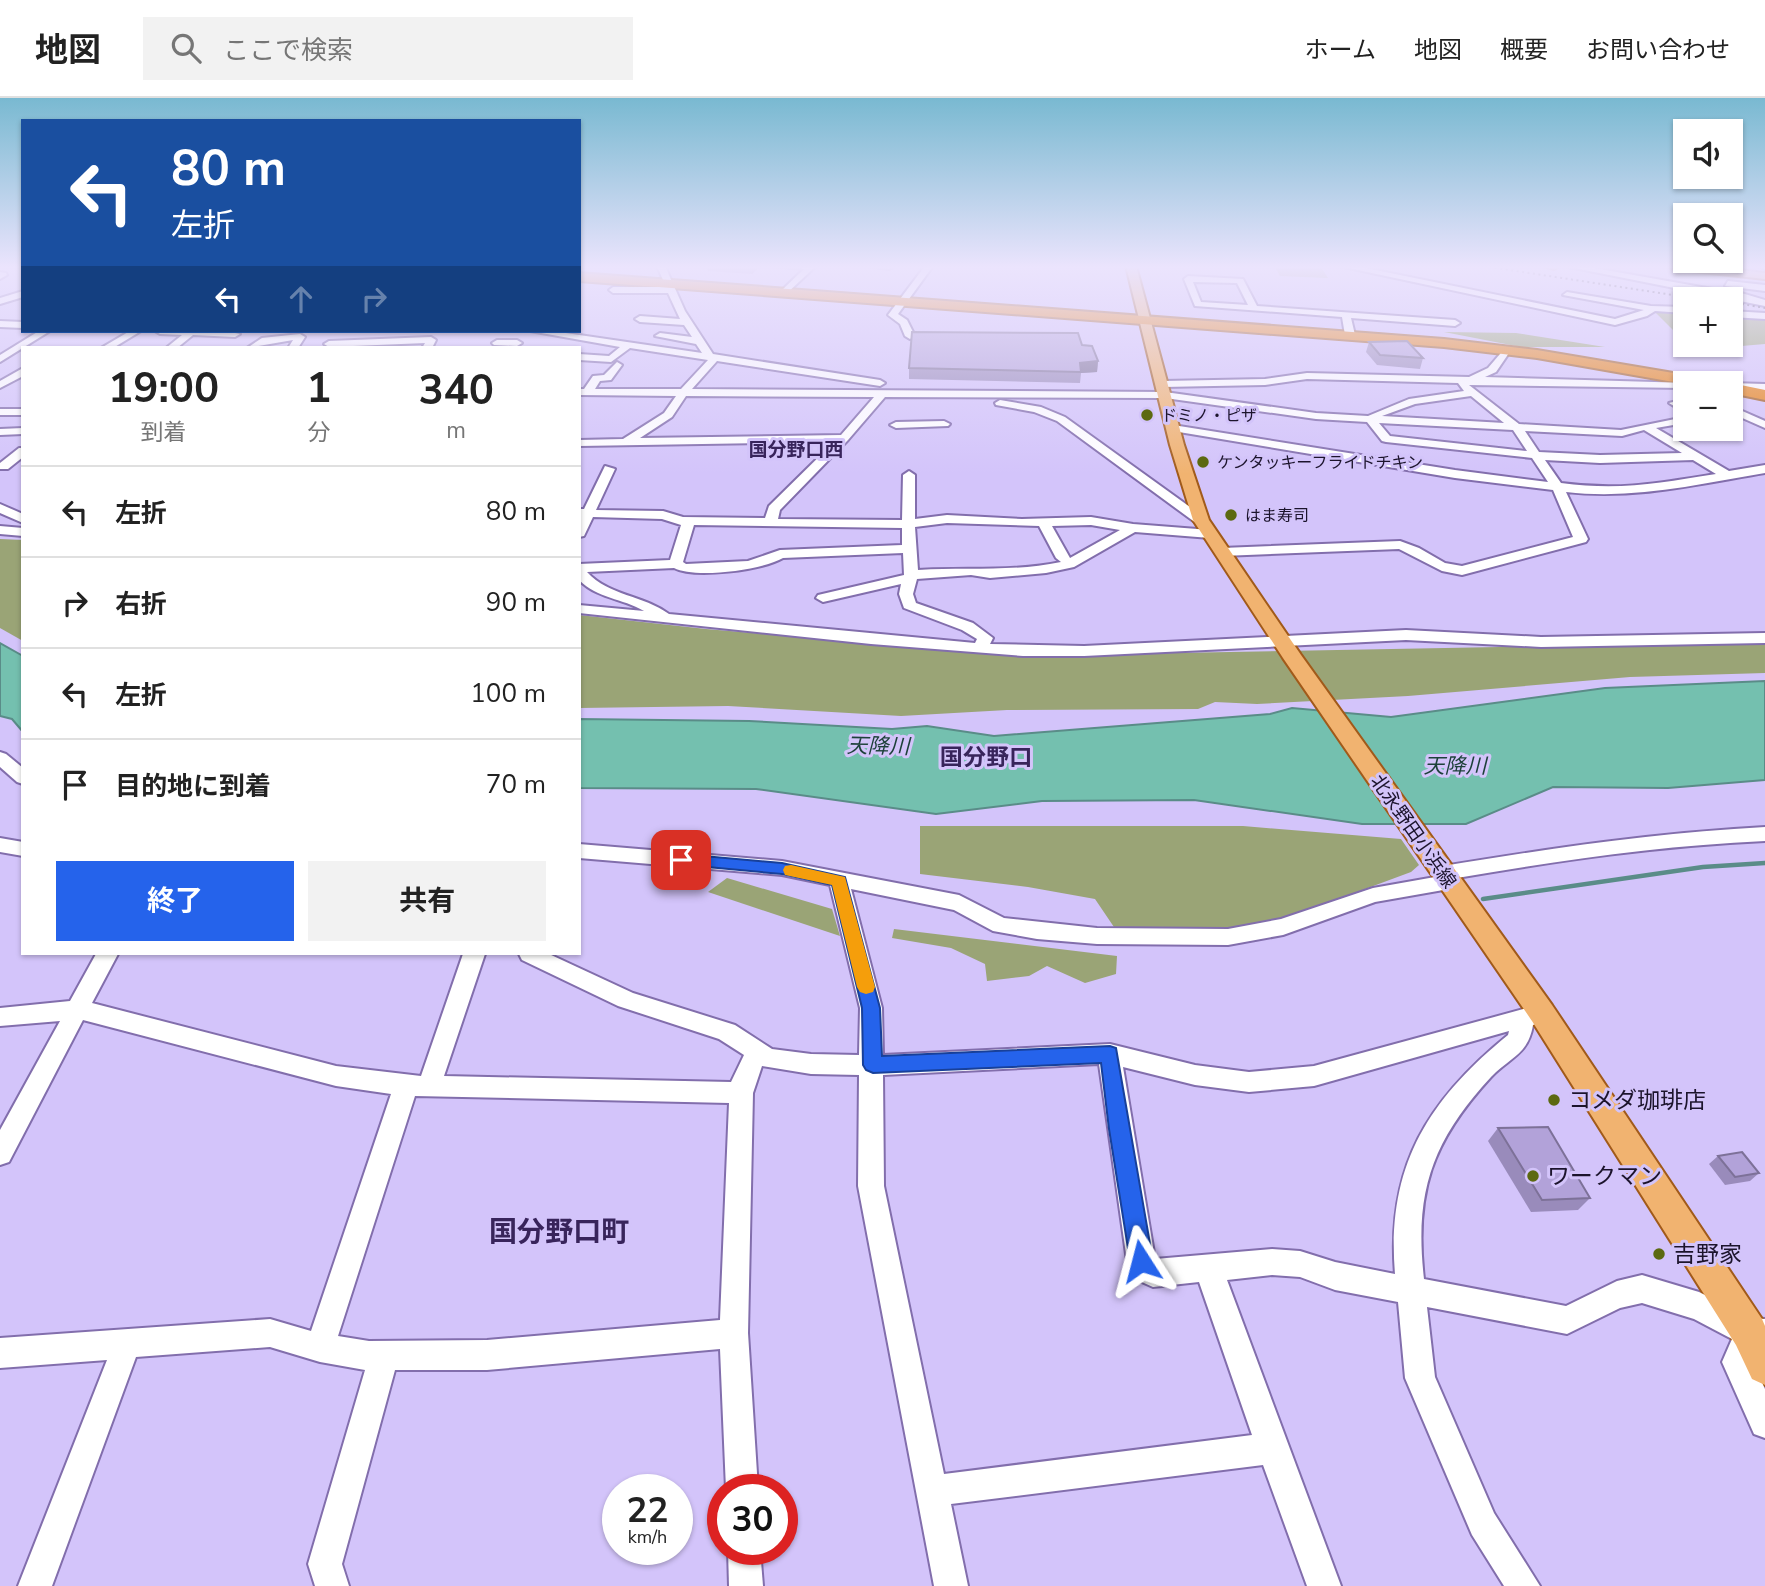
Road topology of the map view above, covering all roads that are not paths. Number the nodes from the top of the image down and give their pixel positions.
1 (38, 335) edge
2 (129, 335) edge
3 (233, 335) edge
4 (695, 335) edge
5 (1151, 335) edge
6 (1355, 335) edge
7 (568, 336) joint
8 (660, 336) dead end
9 (698, 341) junction
10 (598, 342) junction
11 (130, 343) dead end
12 (517, 343) dead end
13 (216, 344) dead end
14 (111, 346) edge
15 (255, 346) edge
16 (294, 346) edge
17 (328, 346) edge
18 (428, 346) edge
19 (493, 346) edge
20 (556, 346) dead end
21 (627, 346) junction
22 (19, 347) junction
23 (0, 348) edge
24 (1506, 349) junction
25 (581, 355) edge
26 (581, 357) edge
27 (715, 358) junction
28 (0, 359) edge
29 (617, 369) dead end
30 (1626, 369) junction
31 (21, 373) edge
32 (1673, 378) edge
33 (1673, 385) joint
34 (1470, 386) junction
35 (1743, 387) edge
36 (1765, 387) edge
37 (4, 388) edge
38 (1164, 390) junction
39 (1743, 390) edge
40 (583, 392) edge
41 (683, 393) junction
42 (883, 393) junction
43 (945, 394) junction
44 (1765, 395) edge
45 (0, 412) edge
46 (21, 412) edge
47 (1765, 412) edge
48 (1743, 413) edge
49 (1743, 416) edge
50 (1358, 419) junction
51 (1371, 420) junction
52 (1673, 422) edge
53 (896, 425) dead end
54 (1765, 425) edge
55 (1645, 426) junction
56 (1173, 428) junction
57 (1517, 428) junction
58 (21, 431) edge
59 (0, 432) edge
60 (844, 438) junction
61 (581, 443) edge
62 (623, 448) junction
63 (21, 452) edge
64 (0, 453) edge
65 (21, 453) edge
66 (1536, 456) junction
67 (1694, 456) junction
68 (1765, 469) edge
69 (21, 470) edge
70 (609, 470) dead end
71 (909, 475) dead end
72 (1727, 475) junction
73 (1559, 489) junction
74 (0, 508) edge
75 (584, 513) edge
76 (21, 518) edge
77 (689, 521) junction
78 (770, 523) junction
79 (1044, 523) junction
80 (908, 524) junction
81 (1205, 527) junction
82 (1133, 528) junction
83 (0, 530) edge
84 (21, 532) edge
85 (909, 549) junction
86 (1222, 552) junction
87 (1063, 558) dead end
88 (676, 564) junction
89 (581, 569) edge
90 (581, 572) edge
91 (911, 576) junction
92 (823, 598) dead end
93 (581, 609) edge
94 (670, 619) junction
95 (1765, 638) edge
96 (980, 647) junction
97 (1289, 651) junction
98 (0, 758) edge
99 (21, 776) edge
100 (1765, 834) edge
101 (0, 845) edge
102 (21, 849) edge
103 (581, 851) edge
104 (1441, 870) junction
105 (839, 881) junction
106 (106, 955) edge
107 (474, 955) edge
108 (532, 955) edge
109 (76, 1010) junction
110 (1533, 1016) junction
111 (0, 1017) edge
112 (757, 1052) junction
113 (1110, 1054) junction
114 (873, 1065) junction
115 (418, 1086) junction
116 (741, 1093) junction
117 (0, 1154) edge
118 (1207, 1268) junction
119 (1411, 1290) junction
120 (734, 1333) junction
121 (1757, 1333) edge
122 (127, 1344) junction
123 (320, 1348) junction
124 (0, 1353) edge
125 (384, 1356) junction
126 (1765, 1366) edge
127 (1765, 1423) edge
128 (1272, 1448) junction
129 (741, 1474) edge
130 (932, 1491) junction
131 (745, 1565) edge
132 (35, 1586) edge
133 (332, 1586) edge
134 (746, 1586) edge
135 (951, 1586) edge
136 (1324, 1586) edge
137 (1523, 1586) edge

1 - 22 street
2 - 14 street
3 - 13 street
4 - 9 street
5 - 38 main road, 北永野田小浜線
6 - 24 highway
7 - 10 street
7 - 20 street
8 - 9 street
9 - 27 street
10 - 21 street
10 - 25 street
11 - 14 street
12 - 19 street
15 - 16 street
17 - 18 street
21 - 26 street
21 - 27 street
22 - 23 street
22 - 28 street
24 - 30 highway
24 - 34 street
27 - 41 street
27 - 43 street
29 - 40 street
30 - 32 highway
30 - 33 street
31 - 37 street
33 - 34 street
34 - 38 street
34 - 50 street
34 - 57 street
35 - 36 street
38 - 43 street
38 - 50 street
38 - 56 main road, 北永野田小浜線
39 - 44 highway
40 - 41 street
41 - 42 street
41 - 62 street
42 - 43 street
42 - 60 street
43 - 53 street
43 - 81 street
45 - 46 street
47 - 48 street
49 - 54 street
50 - 51 street
51 - 57 street
51 - 66 street
52 - 55 street
55 - 57 street
55 - 67 street
56 - 73 street
56 - 81 main road, 北永野田小浜線
57 - 66 street
58 - 59 street
60 - 62 street
60 - 78 street
61 - 62 street
63 - 64 street
65 - 69 street
66 - 67 street
66 - 73 street
67 - 72 street
68 - 72 street
70 - 75 street
71 - 80 street
72 - 73 street
73 - 86 street
74 - 76 street
75 - 77 street
77 - 78 street
77 - 88 street
78 - 80 street
79 - 80 street
79 - 82 street
79 - 87 street
80 - 85 street
81 - 82 street
81 - 86 main road, 北永野田小浜線
82 - 91 street
83 - 84 street
85 - 88 street
85 - 91 street
86 - 97 main road, 北永野田小浜線
88 - 89 street
90 - 94 street
91 - 92 street
91 - 96 street
93 - 94 street
94 - 96 street
95 - 97 street
96 - 97 street
97 - 104 main road, 北永野田小浜線
98 - 99 street
100 - 104 street
101 - 102 street
103 - 105 street
104 - 105 street
104 - 110 main road, 北永野田小浜線
105 - 114 street
106 - 109 street
107 - 115 street
108 - 112 street
109 - 111 street
109 - 115 street
109 - 117 street
110 - 113 street
110 - 119 street
110 - 121 main road, 北永野田小浜線
112 - 114 street
112 - 116 street
113 - 114 street
113 - 118 street
114 - 130 street
115 - 116 street
115 - 123 street
116 - 120 street
118 - 119 street
118 - 128 street
119 - 121 street
119 - 137 street
120 - 125 street
120 - 129 street
121 - 126 main road, 北永野田小浜線
121 - 127 street
122 - 123 street
122 - 124 street
122 - 132 street
123 - 125 street
125 - 133 street
128 - 130 street
128 - 136 street
130 - 135 street
131 - 134 street

